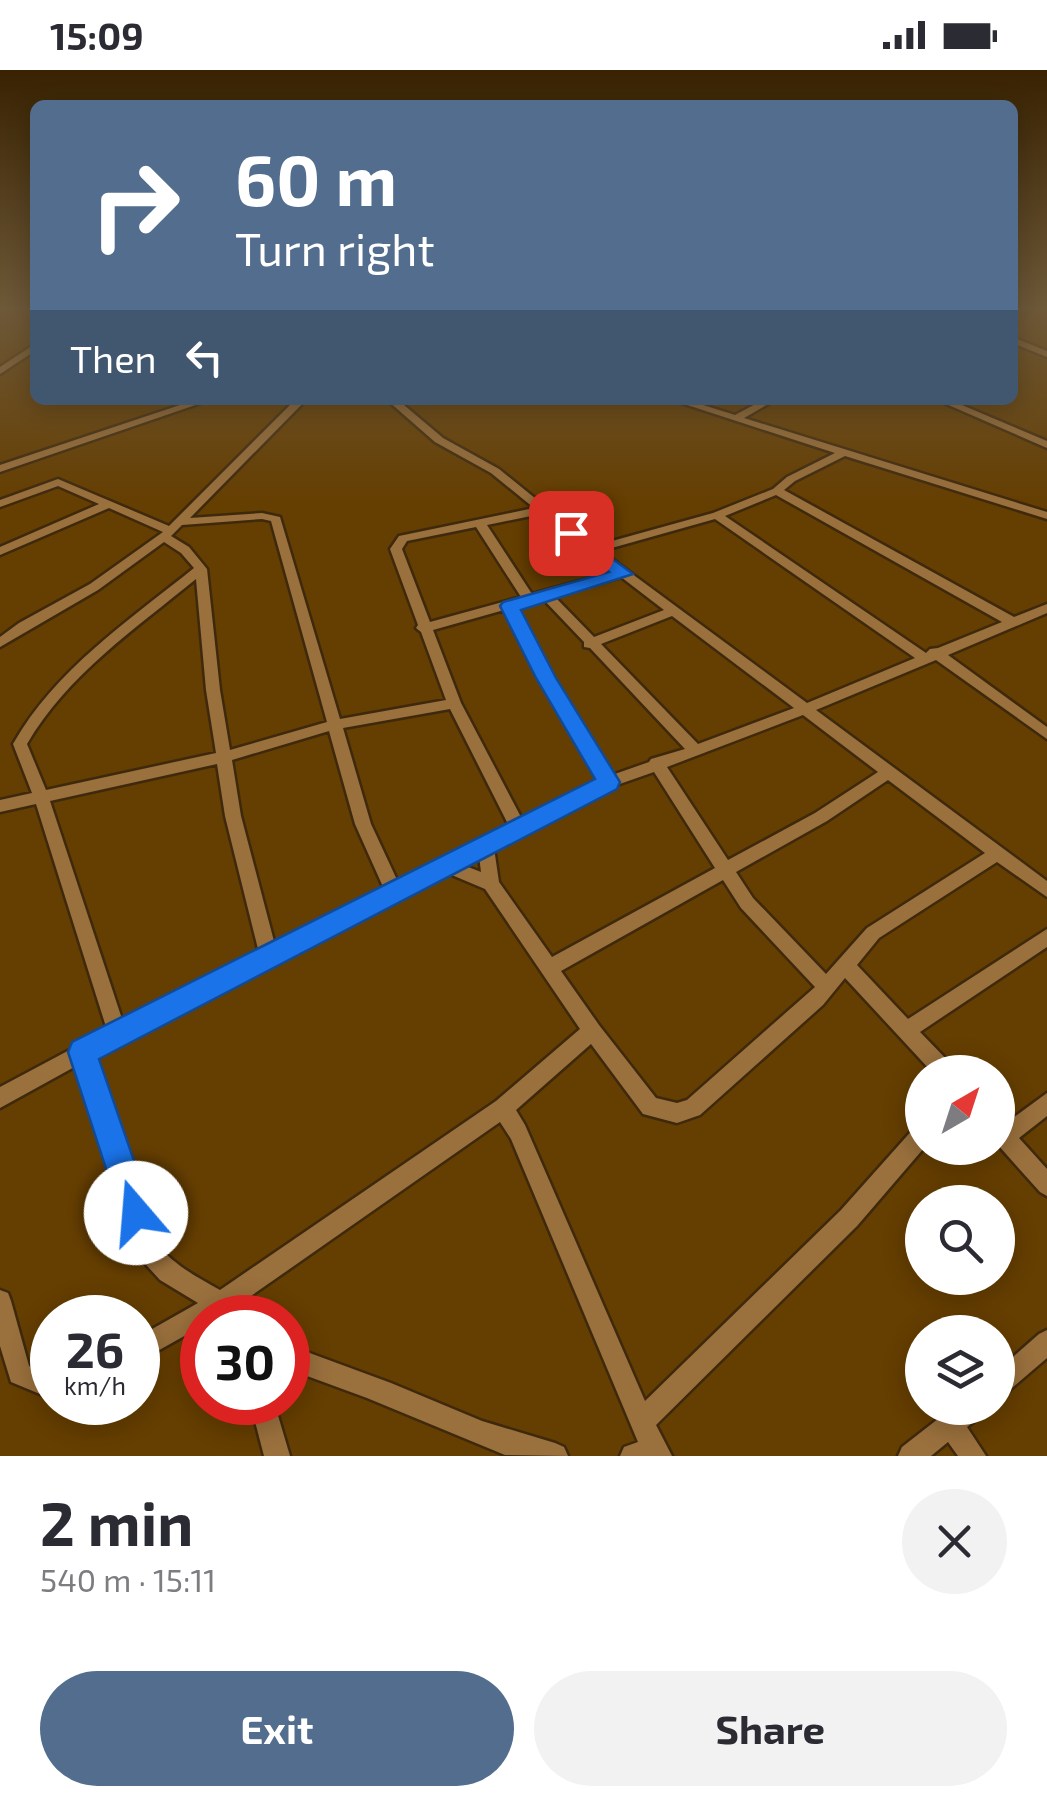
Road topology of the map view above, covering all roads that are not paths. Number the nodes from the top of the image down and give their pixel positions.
1 (191, 405) edge
2 (295, 405) edge
3 (398, 405) edge
4 (693, 405) edge
5 (761, 405) edge
6 (954, 405) edge
7 (736, 418) junction
8 (1047, 445) edge
9 (843, 453) junction
10 (0, 469) edge
11 (777, 492) junction
12 (0, 504) edge
13 (109, 504) junction
14 (543, 510) junction
15 (717, 515) junction
16 (1047, 516) edge
17 (479, 522) junction
18 (172, 530) junction
19 (592, 550) junction
20 (0, 551) edge
21 (201, 569) junction
22 (624, 574) junction
23 (546, 596) junction
24 (530, 601) junction
25 (510, 606) junction
26 (1047, 608) edge
27 (674, 611) junction
28 (1011, 621) junction
29 (423, 628) junction
30 (0, 644) edge
31 (589, 644) junction
32 (930, 655) junction
33 (454, 703) junction
34 (805, 706) junction
35 (333, 725) junction
36 (1047, 734) edge
37 (696, 750) junction
38 (224, 757) junction
39 (656, 764) junction
40 (890, 771) junction
41 (608, 782) junction
42 (42, 799) junction
43 (0, 806) edge
44 (518, 827) junction
45 (486, 847) junction
46 (998, 853) junction
47 (446, 865) junction
48 (726, 868) junction
49 (491, 884) junction
50 (1047, 890) edge
51 (394, 893) junction
52 (1047, 937) edge
53 (270, 956) junction
54 (844, 964) junction
55 (549, 968) junction
56 (827, 987) junction
57 (592, 1030) junction
58 (906, 1030) junction
59 (118, 1035) junction
60 (82, 1052) junction
61 (929, 1055) edge
62 (0, 1098) edge
63 (1047, 1103) edge
64 (503, 1108) junction
65 (1015, 1124) edge
66 (1015, 1149) edge
67 (905, 1154) edge
68 (1047, 1184) edge
69 (203, 1295) edge
70 (249, 1295) edge
71 (0, 1300) edge
72 (1047, 1342) edge
73 (310, 1369) edge
74 (1015, 1370) edge
75 (30, 1378) edge
76 (641, 1422) junction
77 (268, 1425) edge
78 (951, 1425) joint
79 (649, 1454) edge
80 (277, 1456) edge
81 (555, 1456) edge
82 (911, 1456) edge
83 (973, 1456) edge

1 - 10 street
2 - 18 street
3 - 14 street
4 - 7 street
5 - 7 street
6 - 8 street
7 - 9 street
9 - 11 street
9 - 16 street
11 - 15 street
11 - 28 street
12 - 13 street
13 - 18 street
13 - 20 street
14 - 17 street
14 - 19 street
15 - 19 street
15 - 32 street
17 - 24 street
17 - 29 street
18 - 21 street
18 - 30 street
18 - 35 street
19 - 22 street
21 - 38 street
21 - 42 street
22 - 23 street
22 - 27 street
23 - 24 street
23 - 31 street
24 - 25 street
25 - 29 street
25 - 41 street
26 - 28 street
27 - 31 street
27 - 34 street
28 - 32 street
29 - 33 street
31 - 37 street
32 - 34 street
32 - 36 street
33 - 35 street
33 - 44 street
34 - 37 street
34 - 40 street
35 - 38 street
35 - 51 street
37 - 39 street
38 - 42 street
38 - 53 street
39 - 41 street
39 - 48 street
40 - 46 street
40 - 48 street
41 - 44 street
42 - 43 street
42 - 59 street
44 - 45 street
45 - 47 street
45 - 49 street
46 - 50 street
46 - 54 street
47 - 49 street
47 - 51 street
48 - 55 street
48 - 56 street
49 - 55 street
51 - 53 street
52 - 58 street
53 - 59 street
54 - 56 street
54 - 58 street
55 - 57 street
56 - 57 street
57 - 64 street
58 - 61 street
59 - 60 street
60 - 62 street
60 - 69 street
63 - 65 street
64 - 70 street
64 - 76 street
66 - 68 street
67 - 76 street
71 - 75 street
72 - 74 street
73 - 81 street
76 - 79 street
77 - 80 street
78 - 82 street
78 - 83 street

